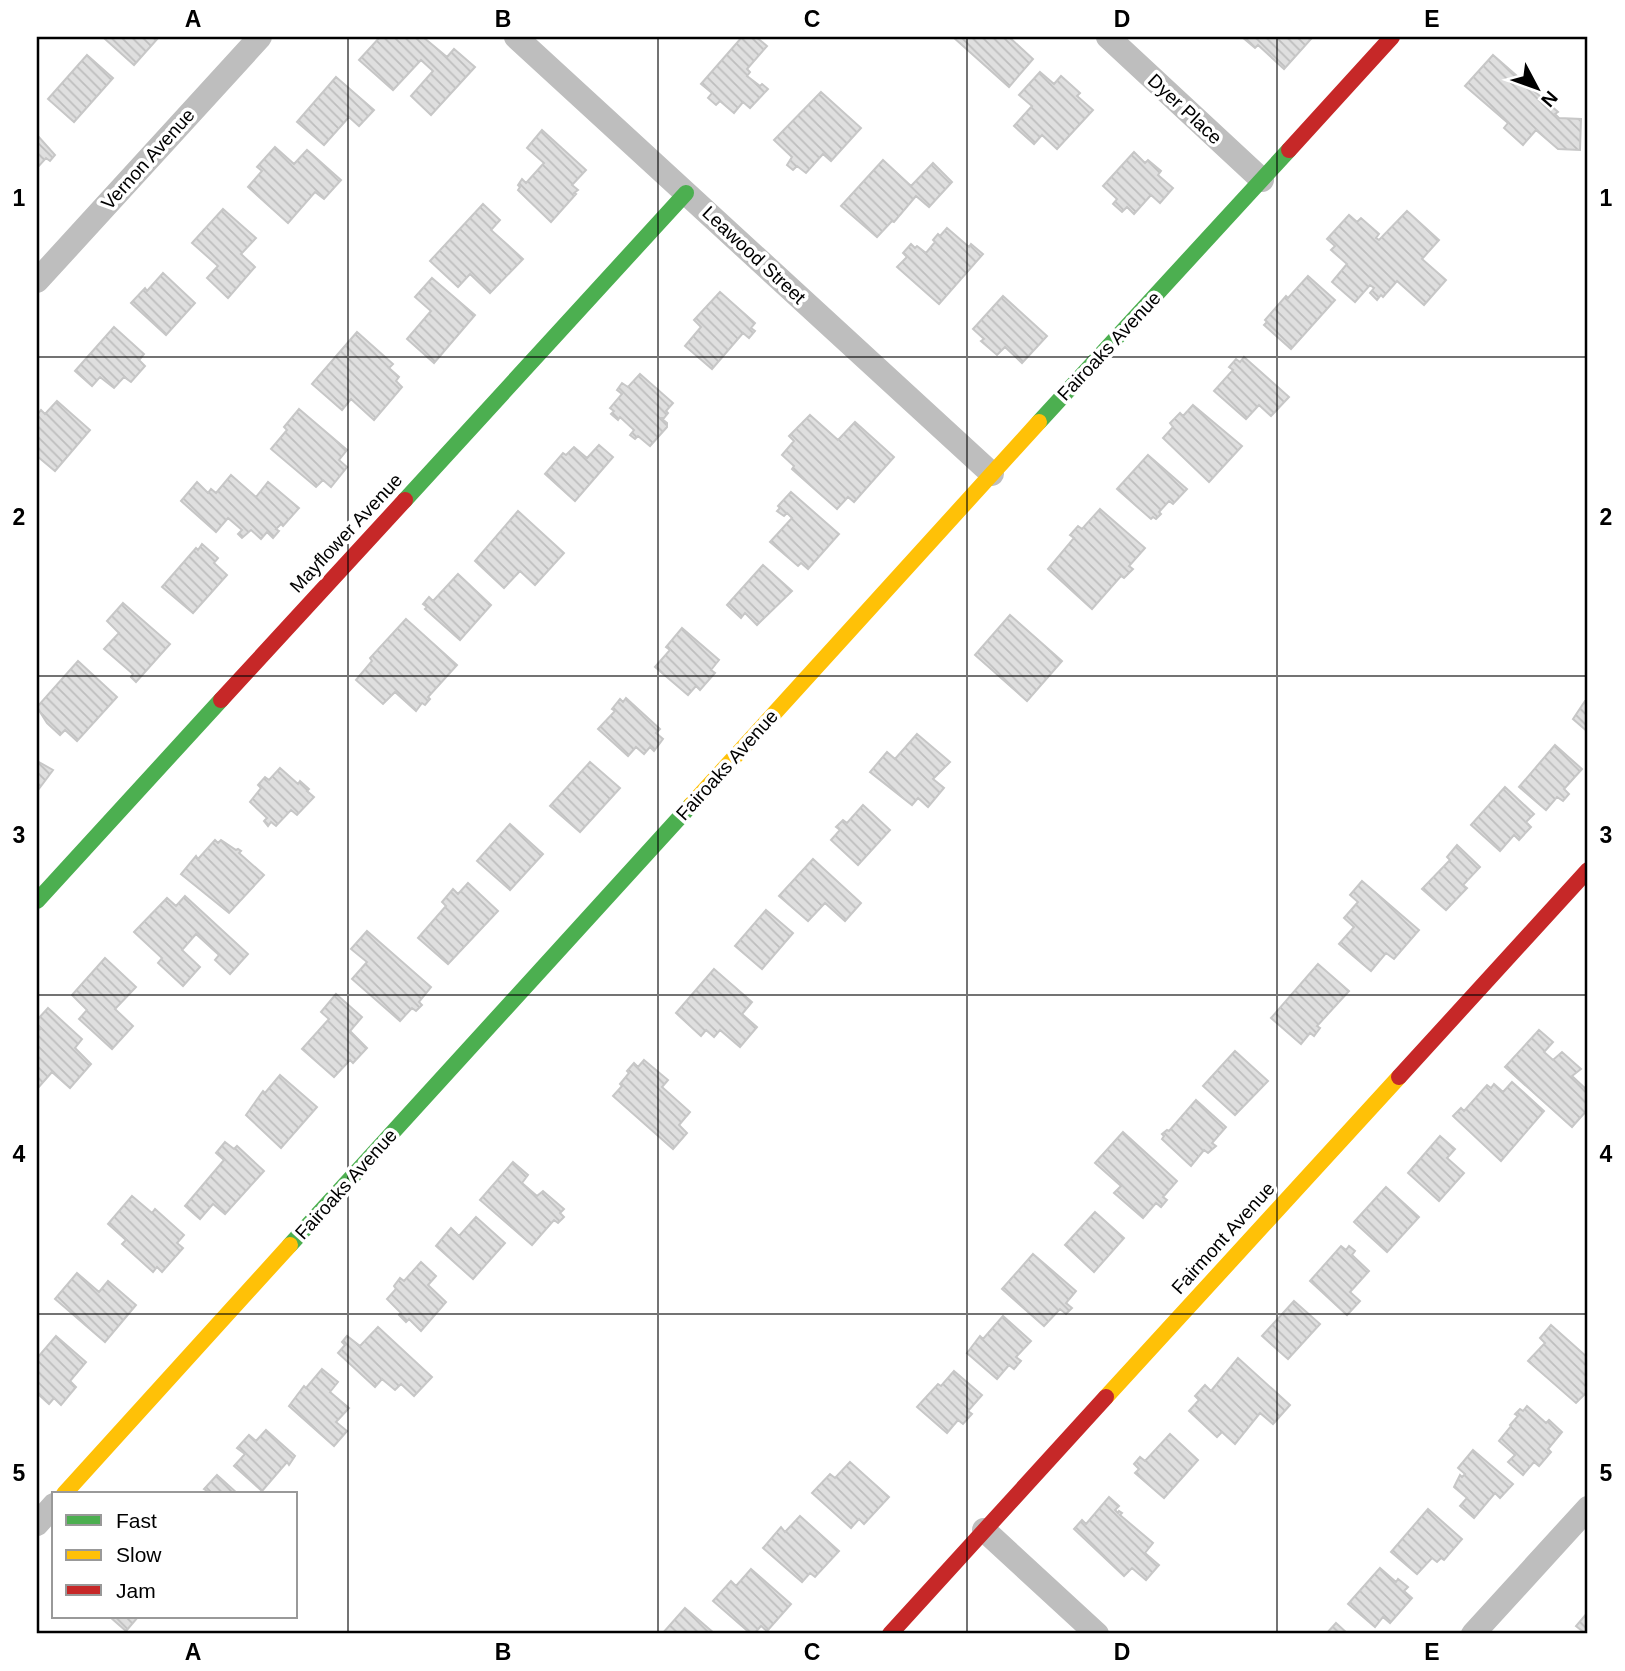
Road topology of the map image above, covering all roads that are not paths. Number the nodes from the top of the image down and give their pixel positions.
1 (260, 37) edge
2 (516, 37) edge
3 (1108, 37) edge
4 (1392, 37) edge
5 (1262, 180) junction
6 (686, 193) junction
7 (37, 281) edge
8 (992, 474) junction
9 (1588, 870) edge
10 (37, 901) edge
11 (66, 1492) edge
12 (52, 1507) edge
13 (1588, 1508) edge
14 (37, 1524) edge
15 (984, 1530) junction
16 (890, 1634) edge
17 (1097, 1634) edge
18 (1473, 1634) edge

1 - 7 street, Vernon Avenue
2 - 6 street, Leawood Street
3 - 5 street, Dyer Place
4 - 5 street, Fairoaks Avenue
5 - 8 street, Fairoaks Avenue
6 - 8 street, Leawood Street
6 - 10 street, Mayflower Avenue
8 - 11 street, Fairoaks Avenue
9 - 15 street, Fairmont Avenue
12 - 14 street
13 - 18 street
15 - 16 street, Fairmont Avenue
15 - 17 street

